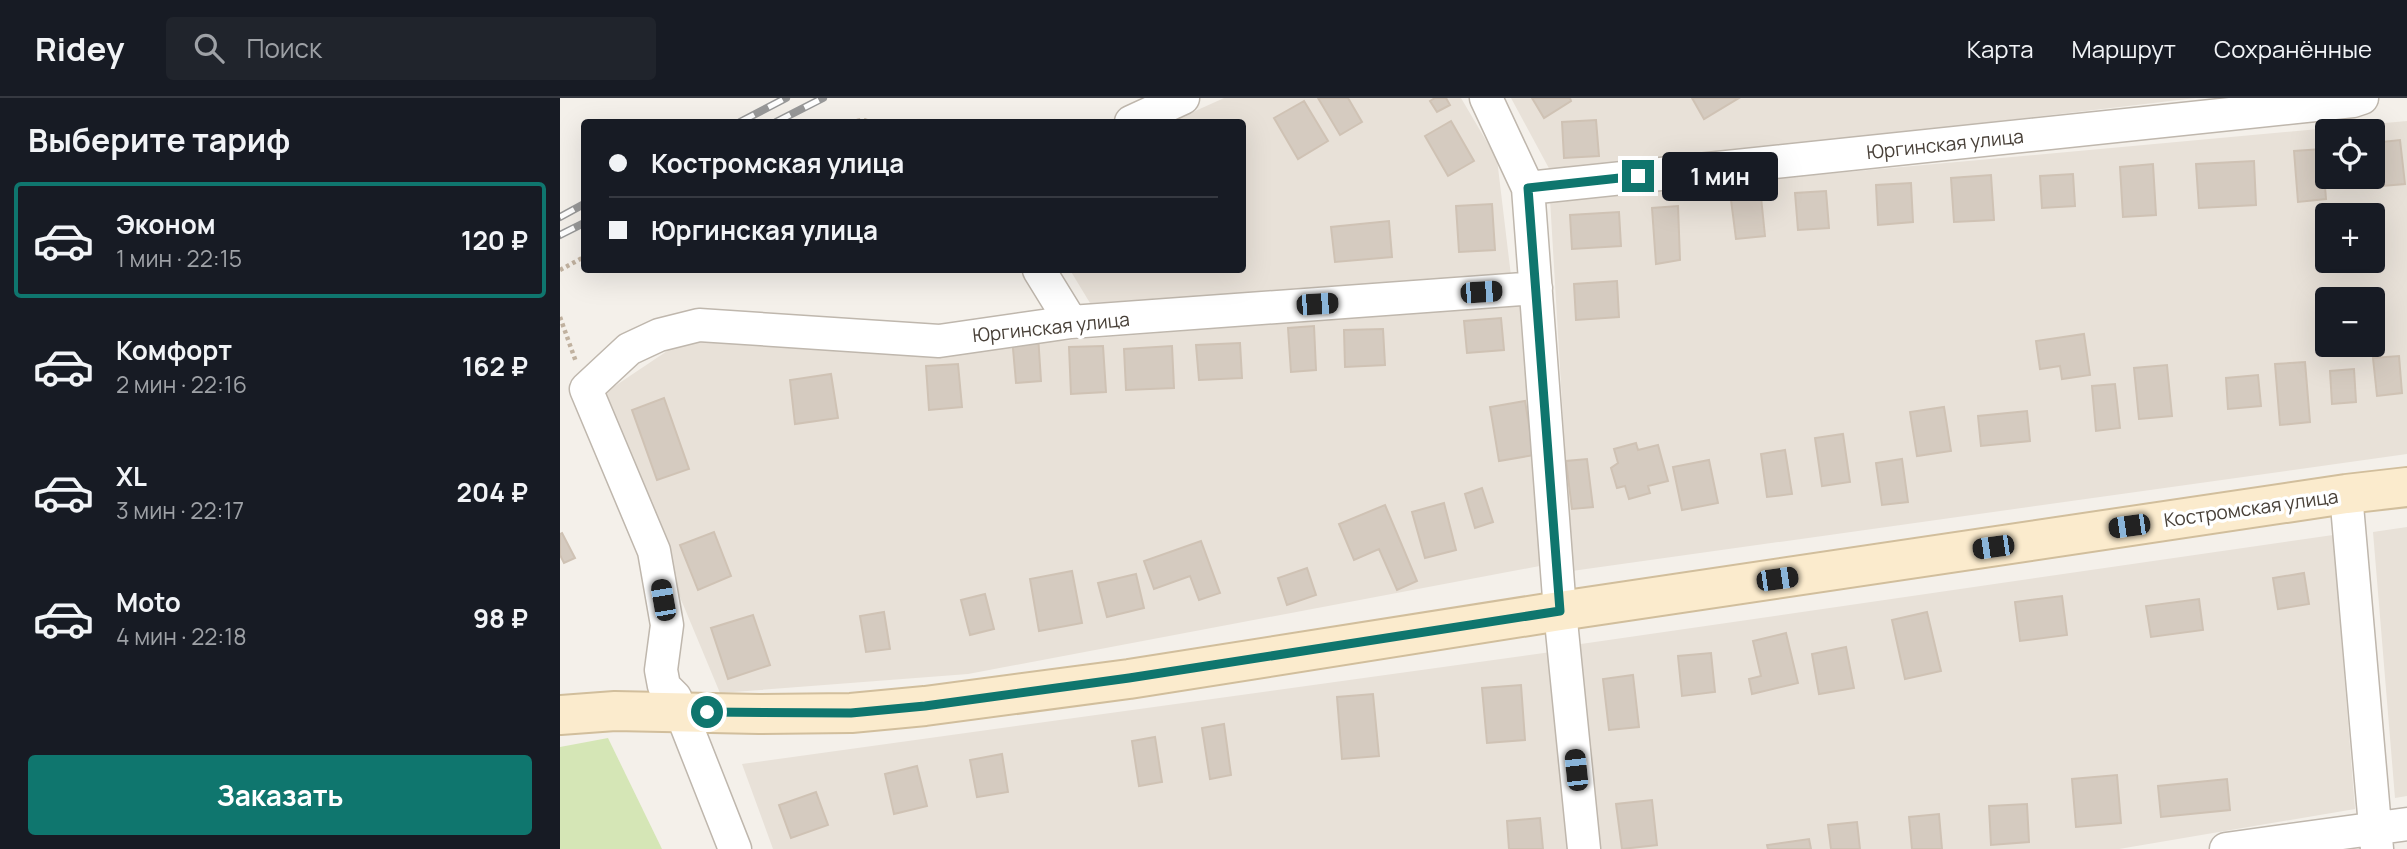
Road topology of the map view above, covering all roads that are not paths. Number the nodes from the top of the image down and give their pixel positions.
1 (1183, 98) edge
2 (1486, 98) edge
3 (2362, 98) edge
4 (1138, 119) edge
5 (1528, 188) junction
6 (1041, 273) edge
7 (1536, 288) junction
8 (1071, 322) junction
9 (2407, 487) edge
10 (2346, 494) junction
11 (1560, 611) junction
12 (681, 712) junction
13 (560, 715) edge
14 (2407, 824) edge
15 (2377, 839) edge
16 (735, 849) edge
17 (1584, 849) edge
18 (2227, 849) edge

1 - 4 street
2 - 5 street
3 - 5 street, Юргинская улица
5 - 7 street
6 - 8 street
7 - 8 street, Юргинская улица
7 - 11 street
8 - 12 street, Юргинская улица
9 - 10 street, Костромская улица
10 - 11 street, Костромская улица
10 - 15 street
11 - 12 street, Костромская улица
11 - 17 street
12 - 13 street, Костромская улица
12 - 16 street
14 - 15 street
15 - 18 street

